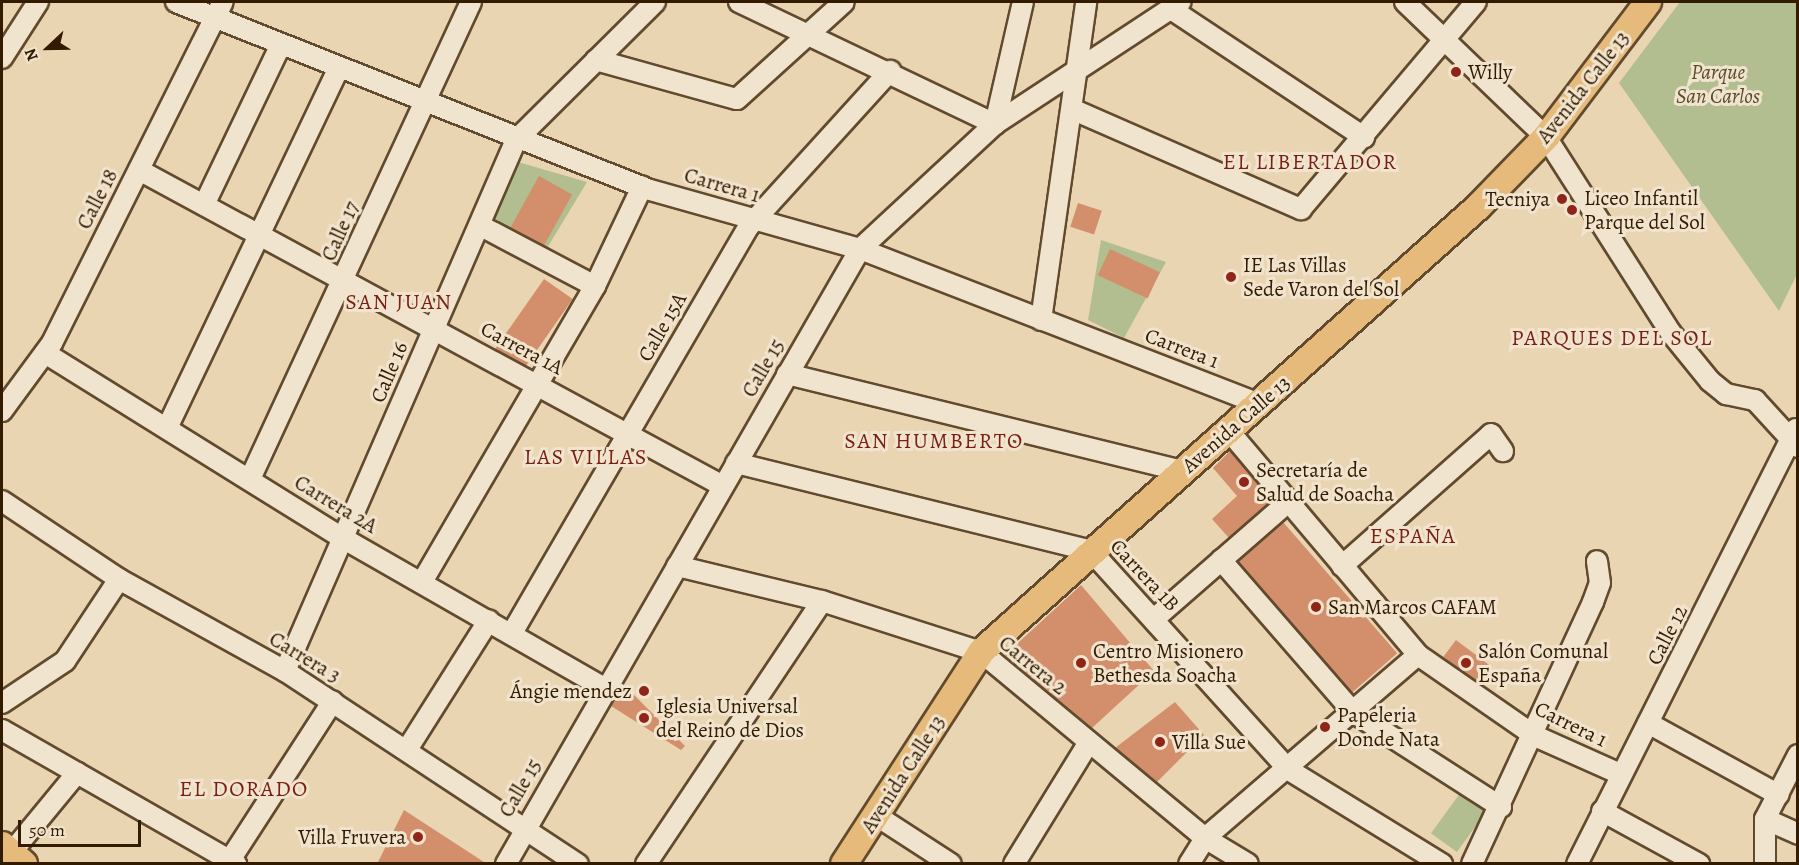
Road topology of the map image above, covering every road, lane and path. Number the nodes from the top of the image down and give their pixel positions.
1 (38, 2) edge
2 (176, 2) edge
3 (471, 2) edge
4 (655, 2) edge
5 (739, 2) edge
6 (844, 2) edge
7 (1023, 2) edge
8 (1086, 2) edge
9 (1405, 2) edge
10 (1476, 2) edge
11 (1648, 2) edge
12 (1176, 5) edge
13 (219, 9) edge
14 (811, 32) junction
15 (1445, 40) junction
16 (282, 44) junction
17 (2, 58) edge
18 (596, 60) junction
19 (339, 68) junction
20 (1079, 70) junction
21 (890, 71) junction
22 (424, 103) junction
23 (1074, 110) junction
24 (995, 124) junction
25 (1364, 137) junction
26 (1546, 137) junction
27 (516, 140) junction
28 (139, 170) junction
29 (642, 187) junction
30 (204, 205) junction
31 (755, 219) junction
32 (481, 226) junction
33 (259, 235) junction
34 (860, 249) junction
35 (344, 281) junction
36 (595, 286) junction
37 (1041, 320) junction
38 (434, 330) junction
39 (45, 353) junction
40 (788, 374) junction
41 (540, 384) junction
42 (1259, 404) junction
43 (2, 411) edge
44 (168, 426) junction
45 (1229, 431) junction
46 (628, 435) junction
47 (1796, 438) edge
48 (1503, 451) dead end
49 (736, 463) junction
50 (1184, 471) junction
51 (250, 479) junction
52 (723, 486) junction
53 (2, 501) edge
54 (1288, 502) junction
55 (343, 538) junction
56 (1091, 551) junction
57 (1221, 560) junction
58 (1597, 561) dead end
59 (677, 566) junction
60 (1342, 566) junction
61 (119, 579) junction
62 (422, 582) junction
63 (822, 601) junction
64 (1154, 619) junction
65 (489, 620) junction
66 (512, 633) junction
67 (981, 652) junction
68 (1418, 655) junction
69 (285, 671) junction
70 (606, 689) junction
71 (333, 701) junction
72 (2, 703) edge
73 (1353, 712) junction
74 (1648, 723) junction
75 (2, 730) edge
76 (1535, 736) junction
77 (1089, 742) junction
78 (408, 748) junction
79 (1797, 755) edge
80 (1289, 770) junction
81 (77, 773) junction
82 (1620, 774) junction
83 (1779, 795) junction
84 (1501, 807) junction
85 (1602, 811) junction
86 (877, 816) junction
87 (1765, 819) junction
88 (524, 829) junction
89 (1797, 834) edge
90 (1205, 838) junction
91 (12, 854) edge
92 (1669, 856) edge
93 (233, 862) edge
94 (506, 864) edge
95 (579, 864) edge
96 (646, 864) edge
97 (844, 864) edge
98 (951, 864) edge
99 (1014, 864) edge
100 (1189, 864) edge
101 (1248, 864) edge
102 (1443, 864) edge
103 (1472, 864) edge
104 (1577, 864) edge
105 (1699, 864) edge
106 (1765, 864) edge

1 - 17 street
2 - 13 street, Carrera 1
3 - 22 street, Calle 17
4 - 18 street, Calle 16
5 - 14 street
6 - 14 street
7 - 24 street
8 - 20 street
9 - 15 street
10 - 15 street
11 - 26 main road, Avenida Calle 13
12 - 20 street, Calle 15
12 - 25 street
13 - 16 street, Carrera 1
13 - 28 street, Calle 18
14 - 18 street
14 - 21 street
15 - 25 street
15 - 26 street
16 - 19 street, Carrera 1
16 - 30 street
18 - 27 street, Calle 16
19 - 22 street, Carrera 1
19 - 33 street
20 - 23 street
20 - 24 street, Calle 15
21 - 24 street
21 - 31 street, Calle 15A
22 - 27 street, Carrera 1
22 - 35 street, Calle 17
23 - 25 street
23 - 37 street
24 - 34 street, Calle 15
26 - 42 main road, Avenida Calle 13
26 - 47 street
27 - 29 street, Carrera 1
27 - 32 street, Calle 16
28 - 30 street, Carrera 1A
28 - 39 street, Calle 18
29 - 31 street, Carrera 1
29 - 36 street
30 - 33 street, Carrera 1A
31 - 34 street, Carrera 1
31 - 46 street, Calle 15A
32 - 36 street
32 - 38 street, Calle 16
33 - 35 street, Carrera 1A
33 - 44 street
34 - 37 street, Carrera 1
34 - 40 street, Calle 15
35 - 38 street, Carrera 1A
35 - 51 street, Calle 17
36 - 41 street
37 - 42 street, Carrera 1
38 - 41 street, Carrera 1A
38 - 55 street, Calle 16
39 - 43 street, Calle 18
39 - 44 street, Carrera 2A
40 - 49 street, Calle 15
40 - 50 street
41 - 46 street, Carrera 1A
41 - 62 street
42 - 45 main road, Avenida Calle 13
44 - 51 street, Carrera 2A
45 - 50 main road, Avenida Calle 13
45 - 54 street, Carrera 1
46 - 52 street, Carrera 1A
46 - 66 street, Calle 15A
47 - 74 street, Calle 12
48 - 60 street
49 - 52 street, Calle 15
49 - 56 street, Carrera 1B
50 - 56 main road, Avenida Calle 13
51 - 55 street, Carrera 2A
52 - 59 street, Calle 15
53 - 61 street, Carrera 3
54 - 57 street
54 - 60 street, Carrera 1
55 - 62 street, Carrera 2A
55 - 69 street, Calle 16
56 - 64 street, Carrera 1B
56 - 67 main road, Avenida Calle 13
57 - 64 street
57 - 73 street
58 - 76 street
59 - 63 street, Carrera 2
59 - 70 street, Calle 15
60 - 68 street, Carrera 1
61 - 69 street, Carrera 3
61 - 72 street
62 - 65 street, Carrera 2A
63 - 67 street, Carrera 2
63 - 96 street
64 - 80 street, Carrera 1B
65 - 66 street, Carrera 2A
65 - 78 street
66 - 70 street, Carrera 2A
67 - 77 street, Carrera 2
67 - 86 main road, Avenida Calle 13
68 - 73 street
68 - 76 street, Carrera 1
69 - 71 street, Carrera 3
70 - 88 street, Calle 15
71 - 78 street, Carrera 3
71 - 93 street
73 - 80 street
73 - 84 street
74 - 82 street, Calle 12
74 - 83 street
75 - 81 street
76 - 82 street, Carrera 1
76 - 84 street
77 - 90 street, Carrera 2
77 - 99 street
78 - 88 street, Carrera 3
79 - 83 street
80 - 90 street
80 - 102 street, Carrera 1B
81 - 91 street
81 - 93 street
82 - 85 street, Calle 12
83 - 87 street
84 - 103 street
85 - 92 street
85 - 104 street, Calle 12
86 - 97 main road, Avenida Calle 13
86 - 98 street
87 - 89 street
87 - 106 street
88 - 94 street, Calle 15
88 - 95 street, Carrera 3
90 - 100 street
90 - 101 street, Carrera 2
92 - 105 street

